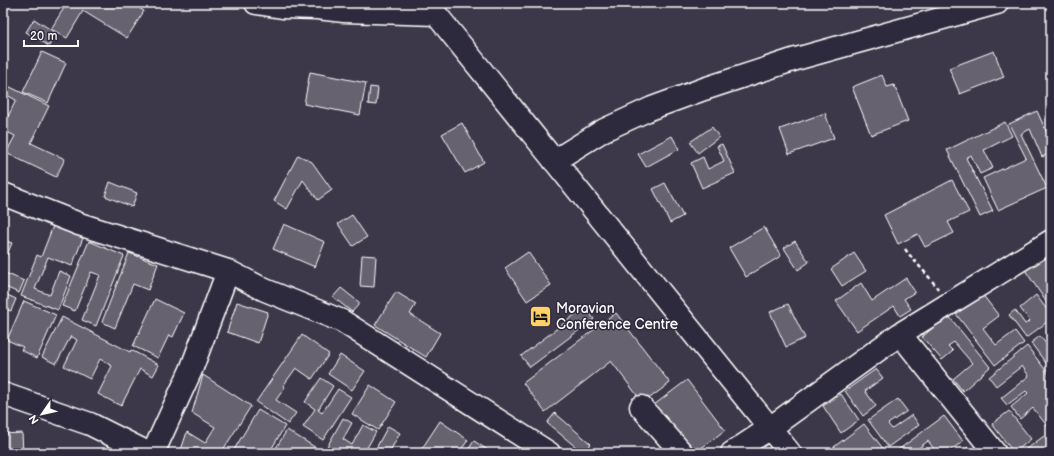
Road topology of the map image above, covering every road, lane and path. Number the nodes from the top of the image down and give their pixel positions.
1 (256, 3) edge
2 (997, 3) edge
3 (432, 8) edge
4 (554, 161) junction
5 (3, 194) edge
6 (1051, 241) edge
7 (905, 249) dead end
8 (228, 271) junction
9 (949, 304) junction
10 (900, 334) junction
11 (3, 394) edge
12 (641, 407) dead end
13 (770, 428) junction
14 (148, 453) edge
15 (153, 453) edge
16 (549, 453) edge
17 (682, 453) edge
18 (732, 453) edge
19 (790, 453) edge
20 (995, 453) edge

1 - 3 street
2 - 4 street
3 - 4 street
4 - 13 street
5 - 8 street
6 - 9 street
7 - 9 path
8 - 15 street
8 - 16 street
9 - 10 street
10 - 13 street
10 - 20 street
11 - 14 street
12 - 17 street
13 - 18 street
13 - 19 street

